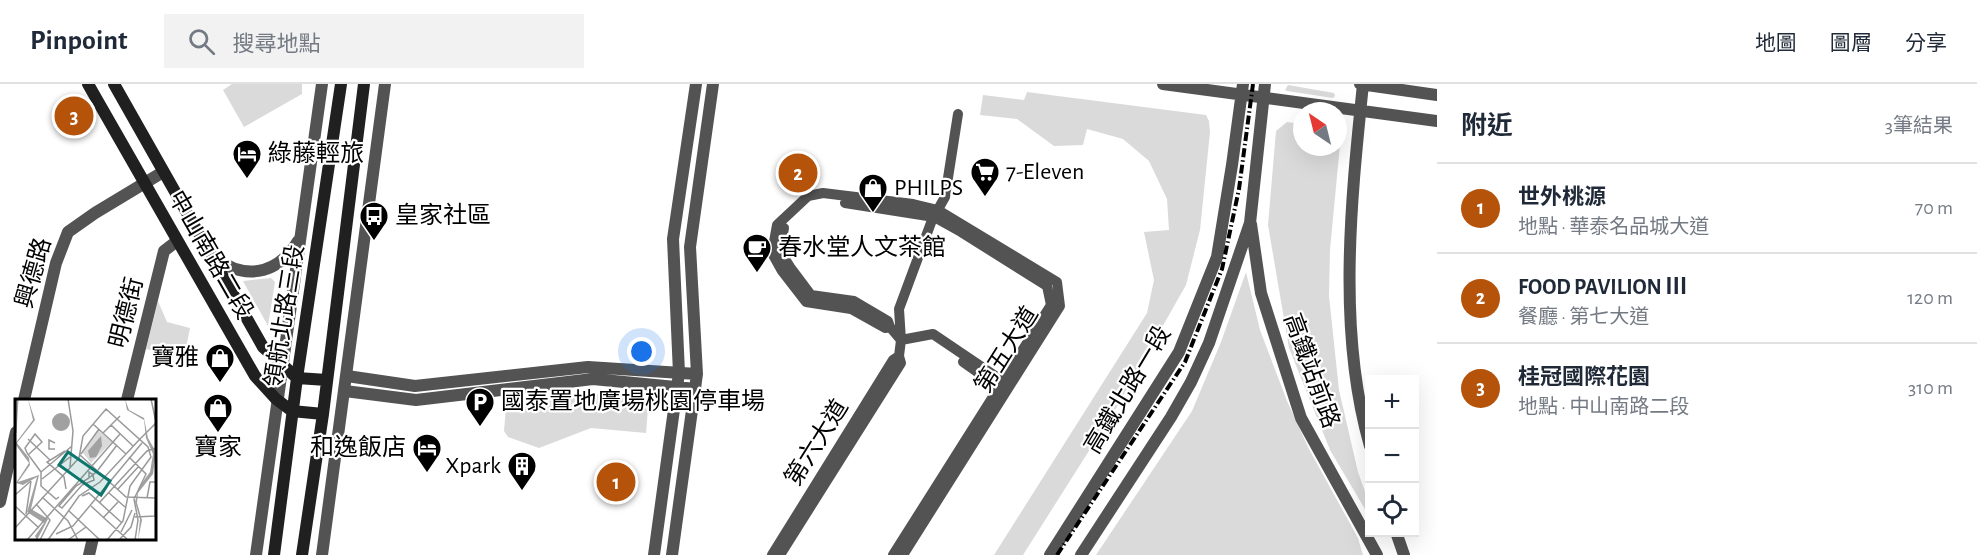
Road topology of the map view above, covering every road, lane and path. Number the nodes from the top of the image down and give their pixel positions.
1 (88, 84) edge
2 (114, 84) edge
3 (322, 84) edge
4 (341, 84) edge
5 (364, 84) edge
6 (385, 84) edge
7 (696, 84) edge
8 (713, 84) edge
9 (1163, 84) edge
10 (1362, 84) edge
11 (1242, 89) edge
12 (1264, 90) edge
13 (1437, 95) edge
14 (1360, 110) junction
15 (958, 114) dead end
16 (1437, 121) edge
17 (163, 172) junction
18 (144, 183) junction
19 (936, 214) junction
20 (1250, 223) junction
21 (300, 238) junction
22 (177, 241) junction
23 (208, 252) junction
24 (901, 340) junction
25 (899, 356) junction
26 (282, 365) junction
27 (679, 373) junction
28 (697, 374) junction
29 (346, 376) junction
30 (297, 378) junction
31 (327, 380) junction
32 (1004, 386) junction
33 (678, 388) junction
34 (696, 389) junction
35 (345, 392) junction
36 (24, 399) edge
37 (127, 399) edge
38 (276, 399) junction
39 (292, 411) junction
40 (323, 414) junction
41 (1366, 429) edge
42 (14, 453) edge
43 (0, 502) edge
44 (1398, 537) edge
45 (93, 540) edge
46 (89, 555) edge
47 (256, 555) edge
48 (274, 555) edge
49 (302, 555) edge
50 (322, 555) edge
51 (654, 555) edge
52 (672, 555) edge
53 (772, 555) edge
54 (780, 555) edge
55 (893, 555) edge
56 (903, 555) edge
57 (1050, 555) edge
58 (1081, 555) edge
59 (1377, 555) edge
60 (1404, 555) edge

1 - 18 main road, 中山南路二段
2 - 17 main road, 中山南路二段
3 - 21 street, 領航北路三段
4 - 30 main road, 領航北路三段
5 - 31 main road, 領航北路三段
6 - 29 street
7 - 27 street
8 - 28 street
9 - 11 street
10 - 13 street
10 - 14 street
11 - 12 street
11 - 57 street, 高鐵北路一段
12 - 14 street
12 - 20 street, 高鐵北路一段
14 - 16 street
14 - 41 street, 高鐵站前路
15 - 19 street, 第六大道
17 - 18 street, 興德路
17 - 23 main road, 中山南路二段
18 - 22 main road, 中山南路二段
18 - 36 street, 興德路
19 - 24 street, 第六大道
19 - 24 street
19 - 32 street, 第五大道
20 - 58 street, 高鐵北路一段
20 - 59 street, 高鐵站前路
21 - 23 street
21 - 26 street, 領航北路三段
22 - 37 street, 明德街
22 - 38 main road, 中山南路二段
23 - 26 main road, 中山南路二段
24 - 25 street, 第六大道
24 - 32 street
25 - 53 street, 第六大道
25 - 54 street, 第六大道
26 - 30 main road, 中山南路二段
26 - 38 street, 領航北路三段
27 - 28 street
27 - 29 street
27 - 33 street
28 - 34 street
29 - 31 street
29 - 35 street
30 - 31 main road
30 - 39 main road, 領航北路三段
31 - 40 main road, 領航北路三段
32 - 55 street, 第五大道
32 - 56 street, 第五大道
33 - 34 street
33 - 35 street
33 - 51 street
34 - 52 street
35 - 40 street
35 - 50 street
38 - 39 main road, 中山南路二段
38 - 47 street, 領航北路三段
39 - 40 main road
39 - 48 main road, 領航北路三段
40 - 49 main road, 領航北路三段
42 - 43 street
44 - 60 street
45 - 46 street

